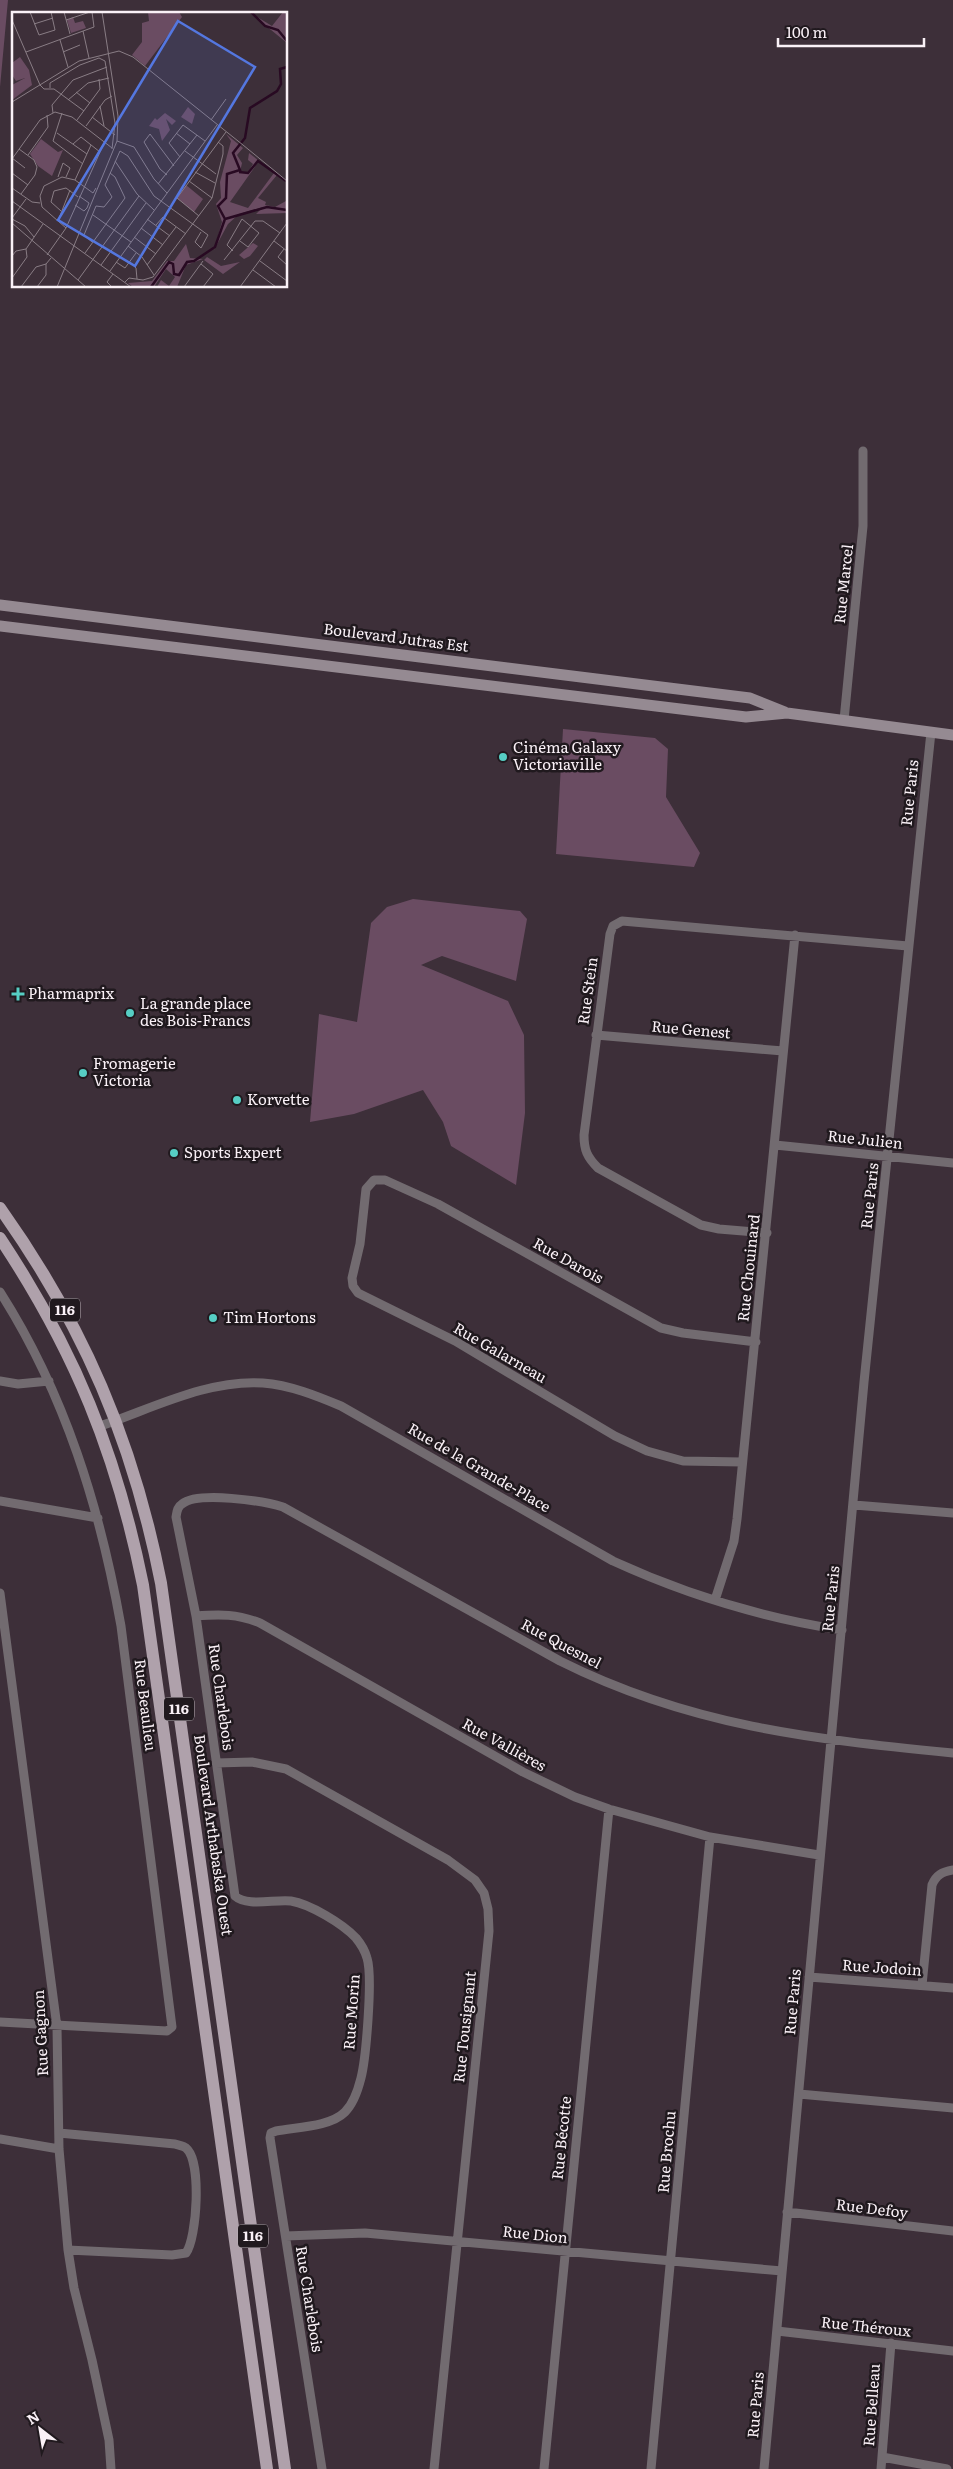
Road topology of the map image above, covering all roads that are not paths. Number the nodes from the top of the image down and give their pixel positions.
1 (863, 451) dead end
2 (0, 605) edge
3 (0, 626) edge
4 (787, 713) junction
5 (844, 720) junction
6 (931, 732) junction
7 (953, 735) edge
8 (795, 936) junction
9 (908, 946) junction
10 (596, 1035) junction
11 (783, 1052) junction
12 (775, 1145) junction
13 (888, 1156) junction
14 (953, 1163) edge
15 (374, 1180) joint
16 (0, 1208) edge
17 (767, 1233) junction
18 (0, 1238) edge
19 (0, 1292) edge
20 (756, 1342) junction
21 (49, 1381) junction
22 (0, 1382) edge
23 (116, 1421) junction
24 (100, 1426) junction
25 (742, 1462) junction
26 (0, 1501) edge
27 (181, 1504) joint
28 (854, 1505) junction
29 (953, 1513) edge
30 (98, 1518) junction
31 (0, 1593) edge
32 (716, 1600) junction
33 (196, 1616) junction
34 (2, 1619) edge
35 (842, 1630) junction
36 (830, 1741) junction
37 (953, 1753) edge
38 (216, 1763) junction
39 (609, 1809) junction
40 (710, 1837) junction
41 (819, 1855) junction
42 (953, 1870) edge
43 (235, 1896) joint
44 (809, 1976) junction
45 (922, 1985) junction
46 (953, 1988) edge
47 (0, 2022) edge
48 (58, 2026) junction
49 (799, 2094) junction
50 (953, 2108) edge
51 (59, 2133) junction
52 (271, 2133) joint
53 (0, 2139) edge
54 (59, 2149) junction
55 (787, 2212) junction
56 (953, 2231) edge
57 (286, 2236) junction
58 (456, 2240) junction
59 (68, 2250) junction
60 (564, 2252) junction
61 (671, 2260) junction
62 (782, 2271) junction
63 (777, 2331) junction
64 (891, 2343) junction
65 (953, 2351) edge
66 (882, 2457) junction
67 (112, 2469) edge
68 (267, 2469) edge
69 (285, 2469) edge
70 (322, 2469) edge
71 (434, 2469) edge
72 (544, 2469) edge
73 (651, 2469) edge
74 (764, 2469) edge
75 (881, 2469) edge
76 (947, 2469) edge

1 - 5 street, Rue Marcel
2 - 4 main road, Boulevard Jutras Est
3 - 4 main road, Boulevard Jutras Est
4 - 5 main road, Boulevard Jutras Est
5 - 6 main road, Boulevard Jutras Est
6 - 7 main road, Boulevard Jutras Est
6 - 9 street, Rue Paris
8 - 9 street, Rue Stein
8 - 10 street, Rue Stein
8 - 11 street, Rue Chouinard
9 - 13 street, Rue Paris
10 - 11 street, Rue Genest
10 - 17 street, Rue Stein
11 - 12 street, Rue Chouinard
12 - 13 street, Rue Julien
12 - 17 street, Rue Chouinard
13 - 14 street, Rue Julien
13 - 28 street, Rue Paris
15 - 20 street, Rue Darois
15 - 25 street, Rue Galarneau
16 - 23 main road, Boulevard Arthabaska Ouest / 116
17 - 20 street, Rue Chouinard
18 - 24 main road, 116
19 - 21 street, Rue Beaulieu
20 - 25 street, Rue Chouinard
21 - 22 street
21 - 30 street, Rue Beaulieu
23 - 24 street, Rue de la Grande-Place
23 - 32 street, Rue de la Grande-Place
23 - 69 main road, Boulevard Arthabaska Ouest / 116
24 - 68 main road, 116
25 - 32 street, Rue Chouinard
26 - 30 street
27 - 33 street, Rue Charlebois
27 - 36 street, Rue Quesnel
28 - 29 street
28 - 35 street, Rue Paris
30 - 48 street, Rue Beaulieu
31 - 34 street, Rue Gagnon
32 - 35 street, Rue de la Grande-Place
33 - 38 street, Rue Charlebois
33 - 39 street, Rue Vallières
34 - 48 street, Rue Gagnon
35 - 36 street, Rue Paris
36 - 37 street, Rue Quesnel
36 - 41 street, Rue Paris
38 - 43 street, Rue Charlebois
38 - 58 street, Rue Tousignant
39 - 40 street, Rue Vallières
39 - 60 street, Rue Bécotte
40 - 41 street, Rue Vallières
40 - 61 street, Rue Brochu
41 - 44 street, Rue Paris
42 - 45 street
43 - 52 street, Rue Morin
44 - 45 street, Rue Jodoin
44 - 49 street, Rue Paris
45 - 46 street, Rue Jodoin
47 - 48 street
48 - 51 street, Rue Gagnon
49 - 50 street
49 - 55 street, Rue Paris
51 - 54 street, Rue Gagnon
51 - 59 street
52 - 57 street, Rue Charlebois
53 - 54 street
54 - 59 street, Rue Gagnon
55 - 56 street, Rue Defoy
55 - 62 street, Rue Paris
57 - 58 street, Rue Dion
57 - 70 street, Rue Charlebois
58 - 60 street, Rue Dion
58 - 71 street, Rue Tousignant
59 - 67 street, Rue Gagnon
60 - 61 street, Rue Dion
60 - 72 street, Rue Bécotte
61 - 62 street, Rue Dion
61 - 73 street, Rue Brochu
62 - 63 street, Rue Paris
63 - 64 street, Rue Théroux
63 - 74 street, Rue Paris
64 - 65 street, Rue Théroux
64 - 66 street, Rue Belleau
66 - 75 street, Rue Belleau
66 - 76 street

